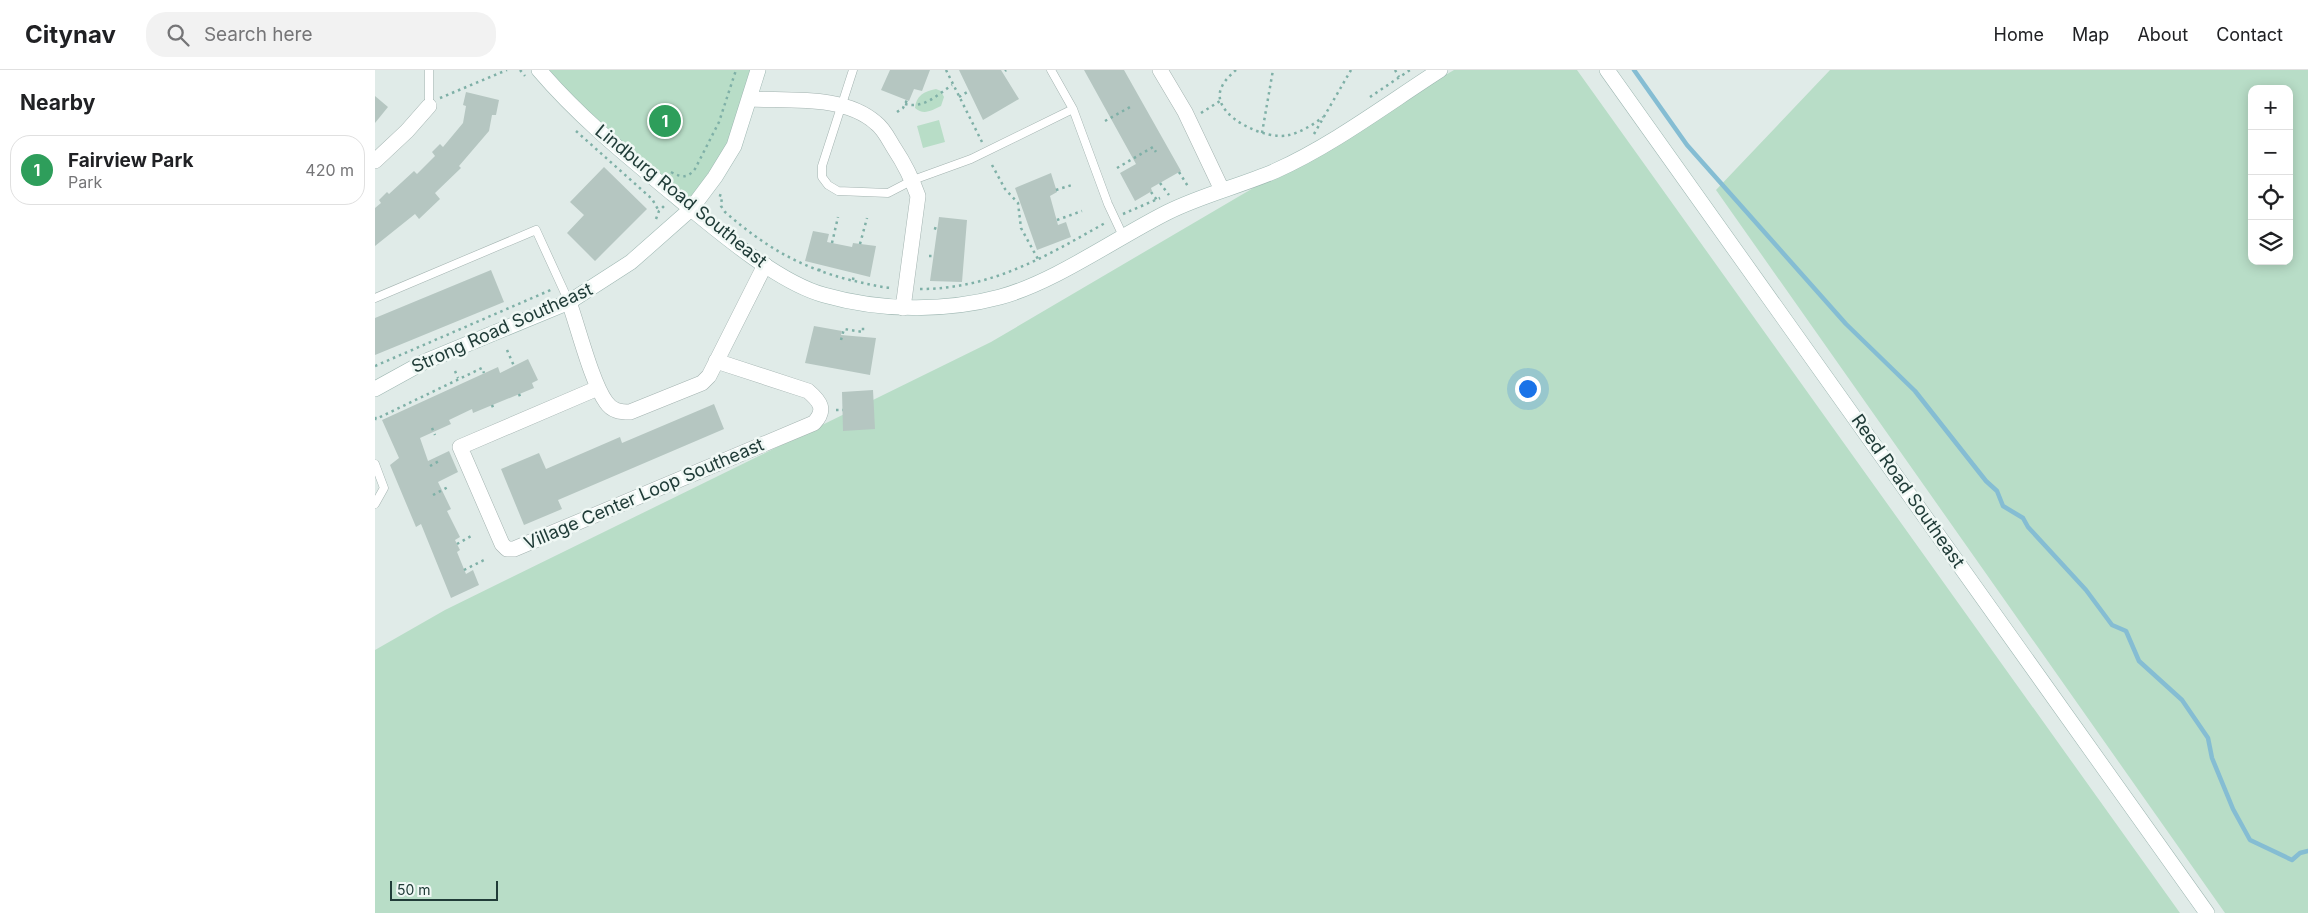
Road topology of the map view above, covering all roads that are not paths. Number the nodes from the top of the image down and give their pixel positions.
1 (429, 70) edge
2 (539, 70) edge
3 (758, 70) edge
4 (853, 70) edge
5 (1051, 70) edge
6 (1159, 70) edge
7 (1440, 70) edge
8 (1607, 70) edge
9 (750, 99) junction
10 (429, 106) joint
11 (840, 106) junction
12 (1073, 109) junction
13 (375, 161) edge
14 (913, 180) junction
15 (1222, 190) junction
16 (691, 209) junction
17 (1123, 236) junction
18 (765, 265) junction
19 (375, 298) edge
20 (569, 302) junction
21 (903, 308) junction
22 (716, 361) junction
23 (598, 388) junction
24 (375, 389) edge
25 (375, 464) edge
26 (375, 504) edge
27 (2207, 913) edge

1 - 10 lane
2 - 16 street, Lindburg Road Southeast
3 - 9 street, Strong Road Southeast
4 - 11 lane
5 - 12 lane
6 - 15 street
7 - 15 street, Lindburg Road Southeast
8 - 27 street, Reed Road Southeast
9 - 11 street
9 - 16 street, Strong Road Southeast
10 - 13 street
11 - 14 street
11 - 14 lane
12 - 14 lane
12 - 17 lane
14 - 21 street
15 - 17 street, Lindburg Road Southeast
16 - 18 street, Lindburg Road Southeast
16 - 20 street, Strong Road Southeast
17 - 21 street, Lindburg Road Southeast
18 - 21 street, Lindburg Road Southeast
18 - 22 street
19 - 20 lane
20 - 23 street
20 - 24 street, Strong Road Southeast
22 - 23 street
22 - 23 street, Village Center Loop Southeast
25 - 26 lane

